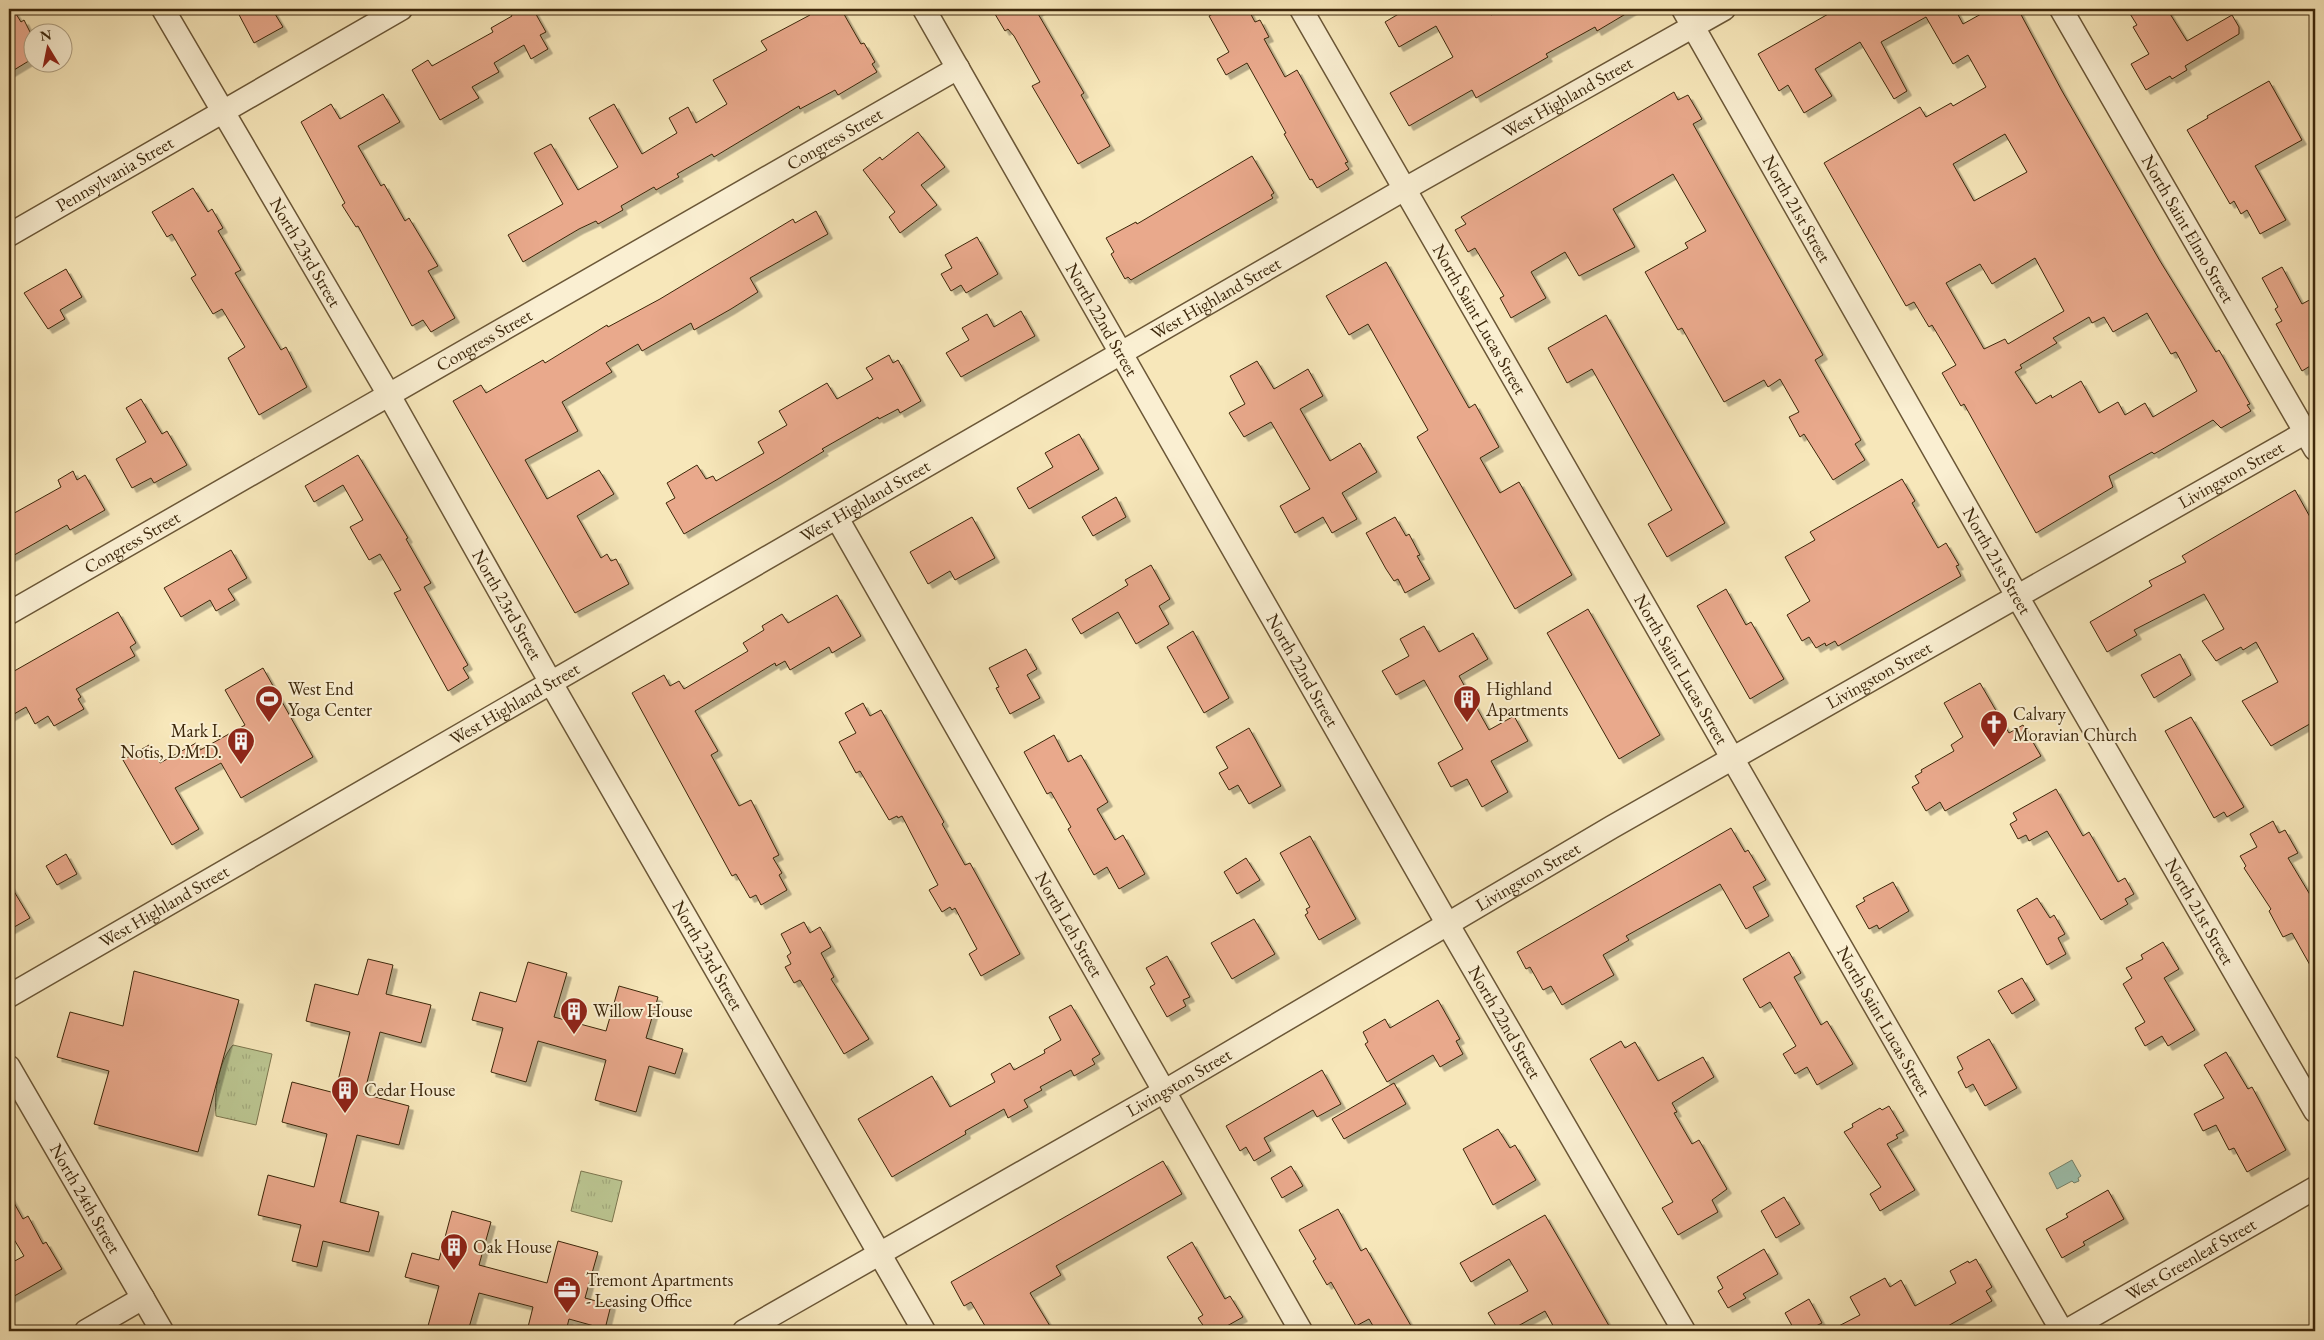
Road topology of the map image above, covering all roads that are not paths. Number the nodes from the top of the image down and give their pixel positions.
1 (163, 9) edge
2 (400, 9) edge
3 (924, 9) edge
4 (1301, 9) edge
5 (1724, 9) edge
6 (2061, 9) edge
7 (1688, 18) edge
8 (958, 68) junction
9 (222, 112) junction
10 (1403, 190) junction
11 (9, 235) edge
12 (1122, 353) junction
13 (389, 395) junction
14 (2312, 436) edge
15 (837, 518) junction
16 (2017, 596) junction
17 (9, 613) edge
18 (551, 683) junction
19 (1732, 759) junction
20 (1447, 923) junction
21 (9, 996) edge
22 (9, 1067) edge
23 (1163, 1092) junction
24 (2315, 1111) edge
25 (2315, 1188) edge
26 (880, 1253) junction
27 (143, 1298) junction
28 (86, 1331) edge
29 (162, 1331) edge
30 (744, 1331) edge
31 (924, 1331) edge
32 (1301, 1331) edge
33 (1684, 1331) edge
34 (2062, 1331) edge
35 (2066, 1331) edge

1 - 9 street, North 23rd Street
2 - 9 street, Pennsylvania Street
3 - 8 street, North 22nd Street
4 - 10 street, North Saint Lucas Street
5 - 7 street, West Highland Street
6 - 14 street, North Saint Elmo Street
7 - 10 street, West Highland Street
7 - 16 street, North 21st Street
8 - 12 street, North 22nd Street
8 - 13 street, Congress Street
9 - 11 street, Pennsylvania Street
9 - 13 street, North 23rd Street
10 - 12 street, West Highland Street
10 - 19 street, North Saint Lucas Street
12 - 15 street, West Highland Street
12 - 20 street, North 22nd Street
13 - 17 street, Congress Street
13 - 18 street, North 23rd Street
14 - 16 street, Livingston Street
15 - 18 street, West Highland Street
15 - 23 street, North Leh Street
16 - 19 street, Livingston Street
16 - 24 street, North 21st Street
18 - 21 street, West Highland Street
18 - 26 street, North 23rd Street
19 - 20 street, Livingston Street
19 - 34 street, North Saint Lucas Street
20 - 23 street, Livingston Street
20 - 33 street, North 22nd Street
22 - 27 street, North 24th Street
23 - 26 street, Livingston Street
23 - 32 street, North Leh Street
25 - 35 street, West Greenleaf Street
26 - 30 street, Livingston Street
26 - 31 street, North 23rd Street
27 - 28 street
27 - 29 street, North 24th Street

